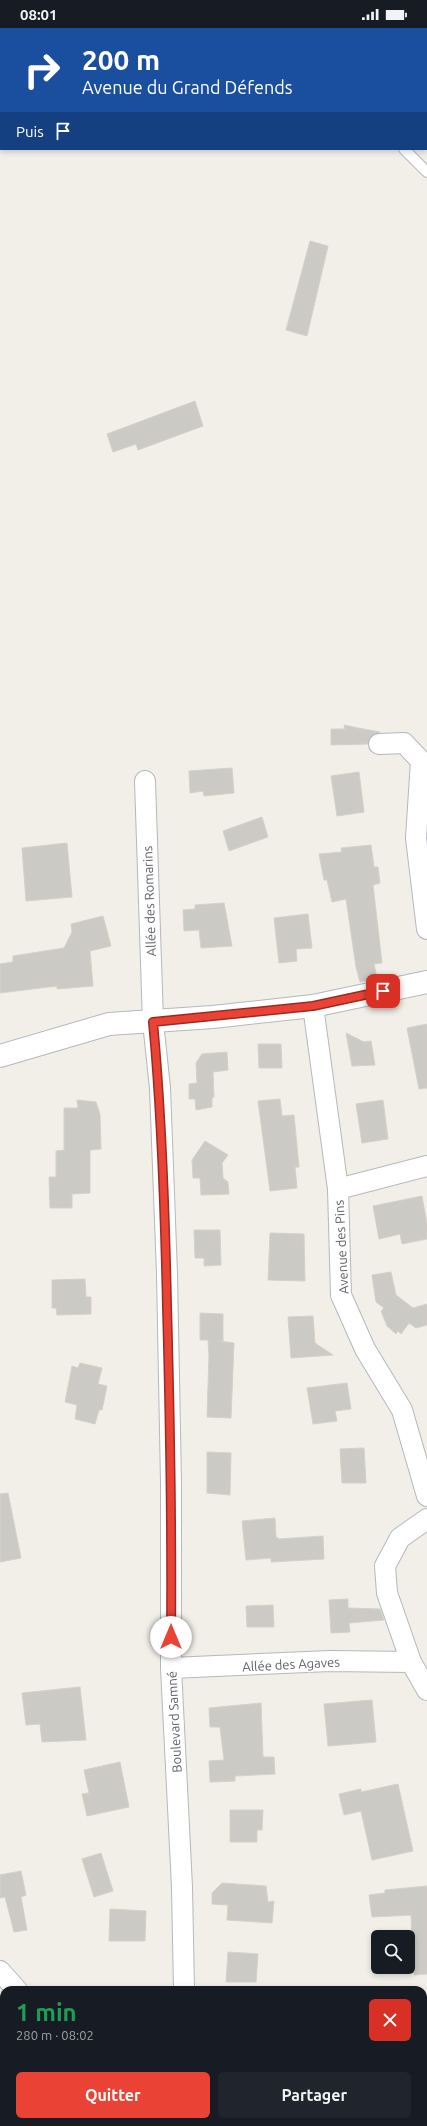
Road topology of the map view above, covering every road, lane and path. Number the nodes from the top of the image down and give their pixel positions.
1 (405, 150) edge
2 (427, 172) edge
3 (379, 744) dead end
4 (145, 781) dead end
5 (427, 929) edge
6 (427, 982) edge
7 (313, 1006) junction
8 (153, 1022) junction
9 (0, 1056) edge
10 (427, 1166) edge
11 (338, 1189) junction
12 (427, 1496) edge
13 (427, 1519) edge
14 (411, 1662) junction
15 (171, 1668) junction
16 (427, 1690) edge
17 (0, 1971) edge
18 (13, 1986) edge
19 (184, 1986) edge

1 - 2 lane
3 - 5 street
4 - 8 street, Allée des Romarins
6 - 7 street
7 - 8 street
7 - 11 street, Avenue des Pins
8 - 9 street
8 - 15 street, Boulevard Samné
10 - 11 street
11 - 12 street, Avenue des Pins
13 - 14 street
14 - 15 street, Allée des Agaves
14 - 16 street
15 - 19 street, Boulevard Samné
17 - 18 street

